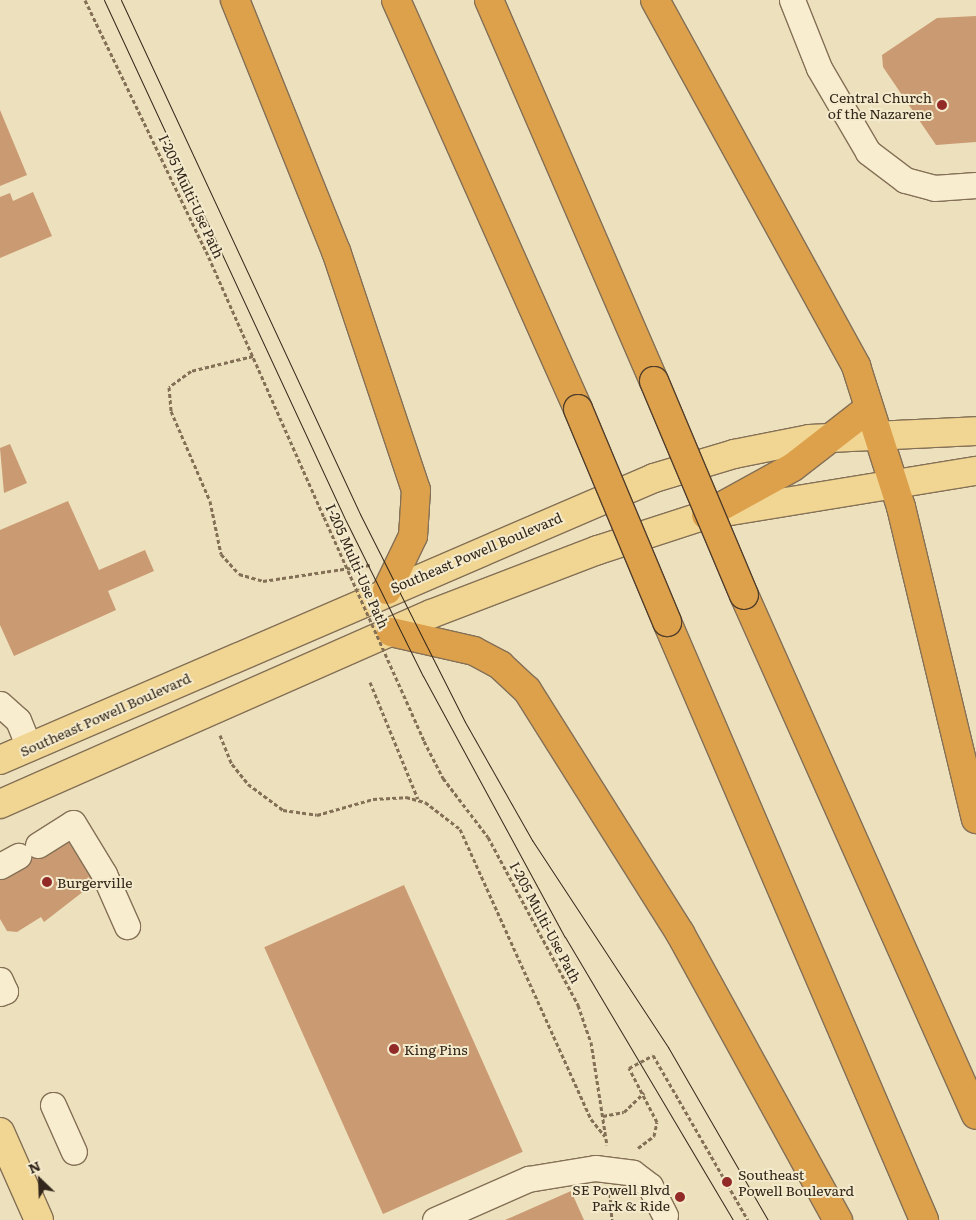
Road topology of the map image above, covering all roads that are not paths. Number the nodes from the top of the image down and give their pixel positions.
1 (222, 0) edge
2 (235, 0) edge
3 (396, 0) edge
4 (489, 0) edge
5 (655, 0) edge
6 (792, 0) edge
7 (247, 35) junction
8 (976, 185) edge
9 (869, 408) junction
10 (976, 431) edge
11 (878, 434) junction
12 (831, 438) junction
13 (976, 470) edge
14 (894, 484) junction
15 (706, 516) junction
16 (387, 590) junction
17 (391, 632) junction
18 (0, 704) edge
19 (29, 747) junction
20 (0, 760) edge
21 (0, 804) edge
22 (976, 819) edge
23 (19, 856) edge
24 (127, 926) dead end
25 (53, 1105) dead end
26 (976, 1115) edge
27 (3, 1148) edge
28 (74, 1152) dead end
29 (667, 1218) edge
30 (39, 1220) edge
31 (435, 1220) edge
32 (838, 1220) edge
33 (924, 1220) edge

1 - 7 highway
2 - 7 highway
3 - 33 highway, bridge
4 - 26 highway, bridge
5 - 9 highway
6 - 8 lane
7 - 16 highway
9 - 11 highway
9 - 12 highway
10 - 11 main road, Southeast Powell Boulevard
11 - 12 main road, Southeast Powell Boulevard
11 - 14 highway
12 - 15 highway
12 - 16 main road, Southeast Powell Boulevard
13 - 14 main road
14 - 15 main road
14 - 22 highway
15 - 17 main road
16 - 19 main road, Southeast Powell Boulevard
17 - 21 main road
17 - 32 highway
18 - 19 lane
19 - 20 main road, Southeast Powell Boulevard
23 - 24 lane
25 - 28 lane
27 - 30 main road
29 - 31 lane

